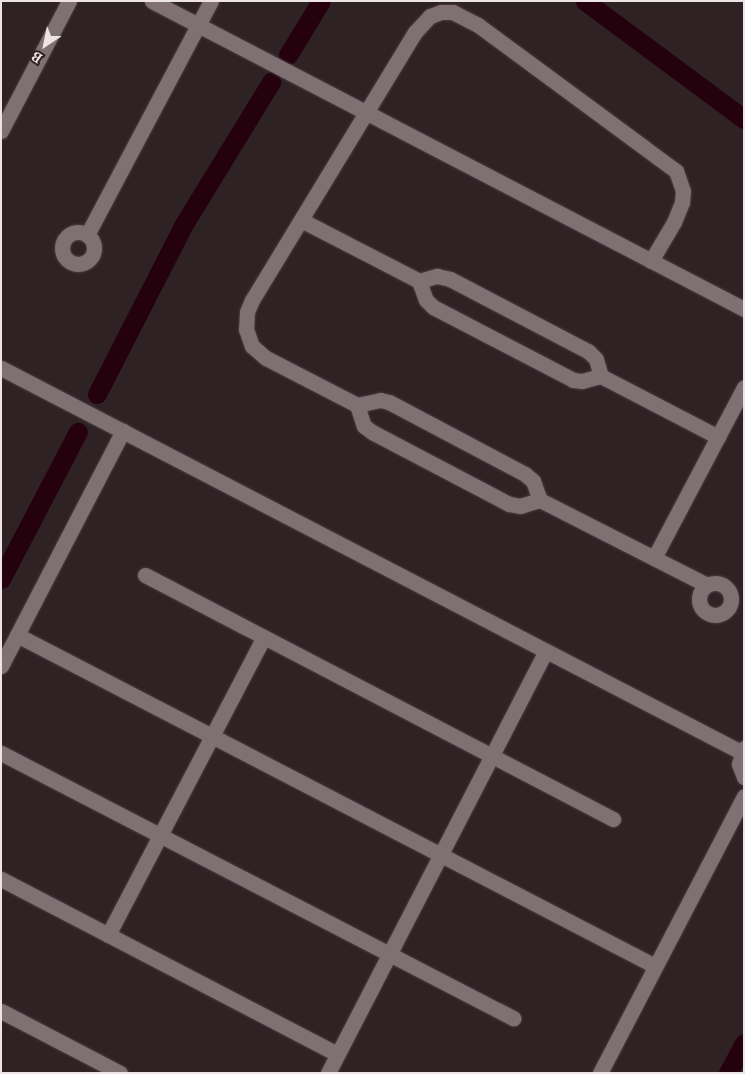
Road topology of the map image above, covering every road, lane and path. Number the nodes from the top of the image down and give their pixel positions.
1 (69, 1) edge
2 (152, 1) edge
3 (210, 1) edge
4 (198, 25) junction
5 (366, 113) junction
6 (1, 131) edge
7 (301, 220) junction
8 (87, 235) dead end
9 (651, 262) junction
10 (419, 281) junction
11 (744, 310) edge
12 (1, 368) edge
13 (601, 376) junction
14 (744, 387) edge
15 (357, 405) junction
16 (122, 431) junction
17 (718, 437) junction
18 (540, 500) junction
19 (654, 558) junction
20 (145, 575) dead end
21 (707, 585) dead end
22 (17, 635) junction
23 (264, 637) junction
24 (546, 651) junction
25 (1, 666) edge
26 (212, 736) junction
27 (742, 750) edge
28 (1, 753) edge
29 (492, 756) junction
30 (744, 777) edge
31 (744, 796) edge
32 (613, 819) dead end
33 (160, 835) junction
34 (441, 855) junction
35 (1, 879) edge
36 (108, 935) junction
37 (390, 954) junction
38 (655, 966) junction
39 (1, 1011) edge
40 (513, 1018) dead end
41 (337, 1054) junction
42 (120, 1073) edge
43 (328, 1073) edge
44 (600, 1073) edge

1 - 6 street
2 - 4 street
3 - 4 street
4 - 5 street
4 - 8 street
5 - 7 street
5 - 9 street
5 - 9 street
7 - 10 street
7 - 15 street
9 - 11 street
10 - 13 street
10 - 13 street
12 - 16 street
13 - 17 street
14 - 17 street
15 - 18 street
15 - 18 street
16 - 22 street
16 - 24 street
17 - 19 street
18 - 19 street
19 - 21 street
20 - 23 street
22 - 25 street
22 - 26 street
23 - 26 street
23 - 29 street
24 - 27 street
24 - 29 street
26 - 33 street
26 - 34 street
27 - 30 street
28 - 33 street
29 - 32 street
29 - 34 street
31 - 38 street
33 - 36 street
33 - 37 street
34 - 37 street
34 - 38 street
35 - 36 street
36 - 41 street
37 - 40 street
37 - 41 street
38 - 44 street
39 - 42 street
41 - 43 street

